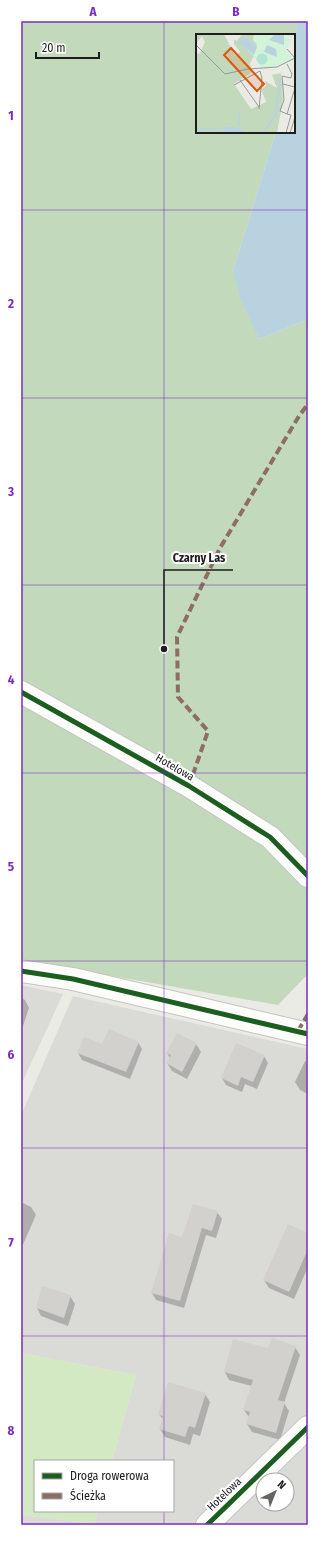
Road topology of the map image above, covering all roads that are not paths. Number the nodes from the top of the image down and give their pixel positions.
1 (21, 692) edge
2 (308, 876) edge
3 (21, 971) edge
4 (308, 1034) edge
5 (308, 1427) edge
6 (206, 1525) edge

1 - 2 street, Hotelowa
3 - 4 street
5 - 6 street, Hotelowa

